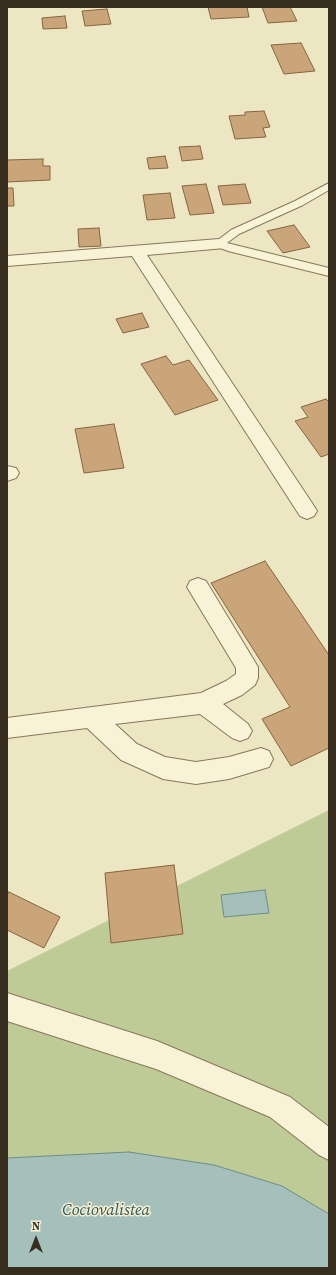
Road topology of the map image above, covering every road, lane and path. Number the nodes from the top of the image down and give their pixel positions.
1 (329, 186) edge
2 (219, 244) junction
3 (136, 250) junction
4 (7, 261) edge
5 (329, 272) edge
6 (307, 510) dead end
7 (198, 587) dead end
8 (204, 703) junction
9 (92, 718) junction
10 (7, 728) edge
11 (240, 731) dead end
12 (262, 759) dead end
13 (7, 1007) edge
14 (329, 1146) edge

1 - 2 lane
2 - 3 street
2 - 5 lane
3 - 4 street
3 - 6 street
7 - 8 street
8 - 9 street
8 - 11 street
9 - 10 street
9 - 12 street
13 - 14 street

